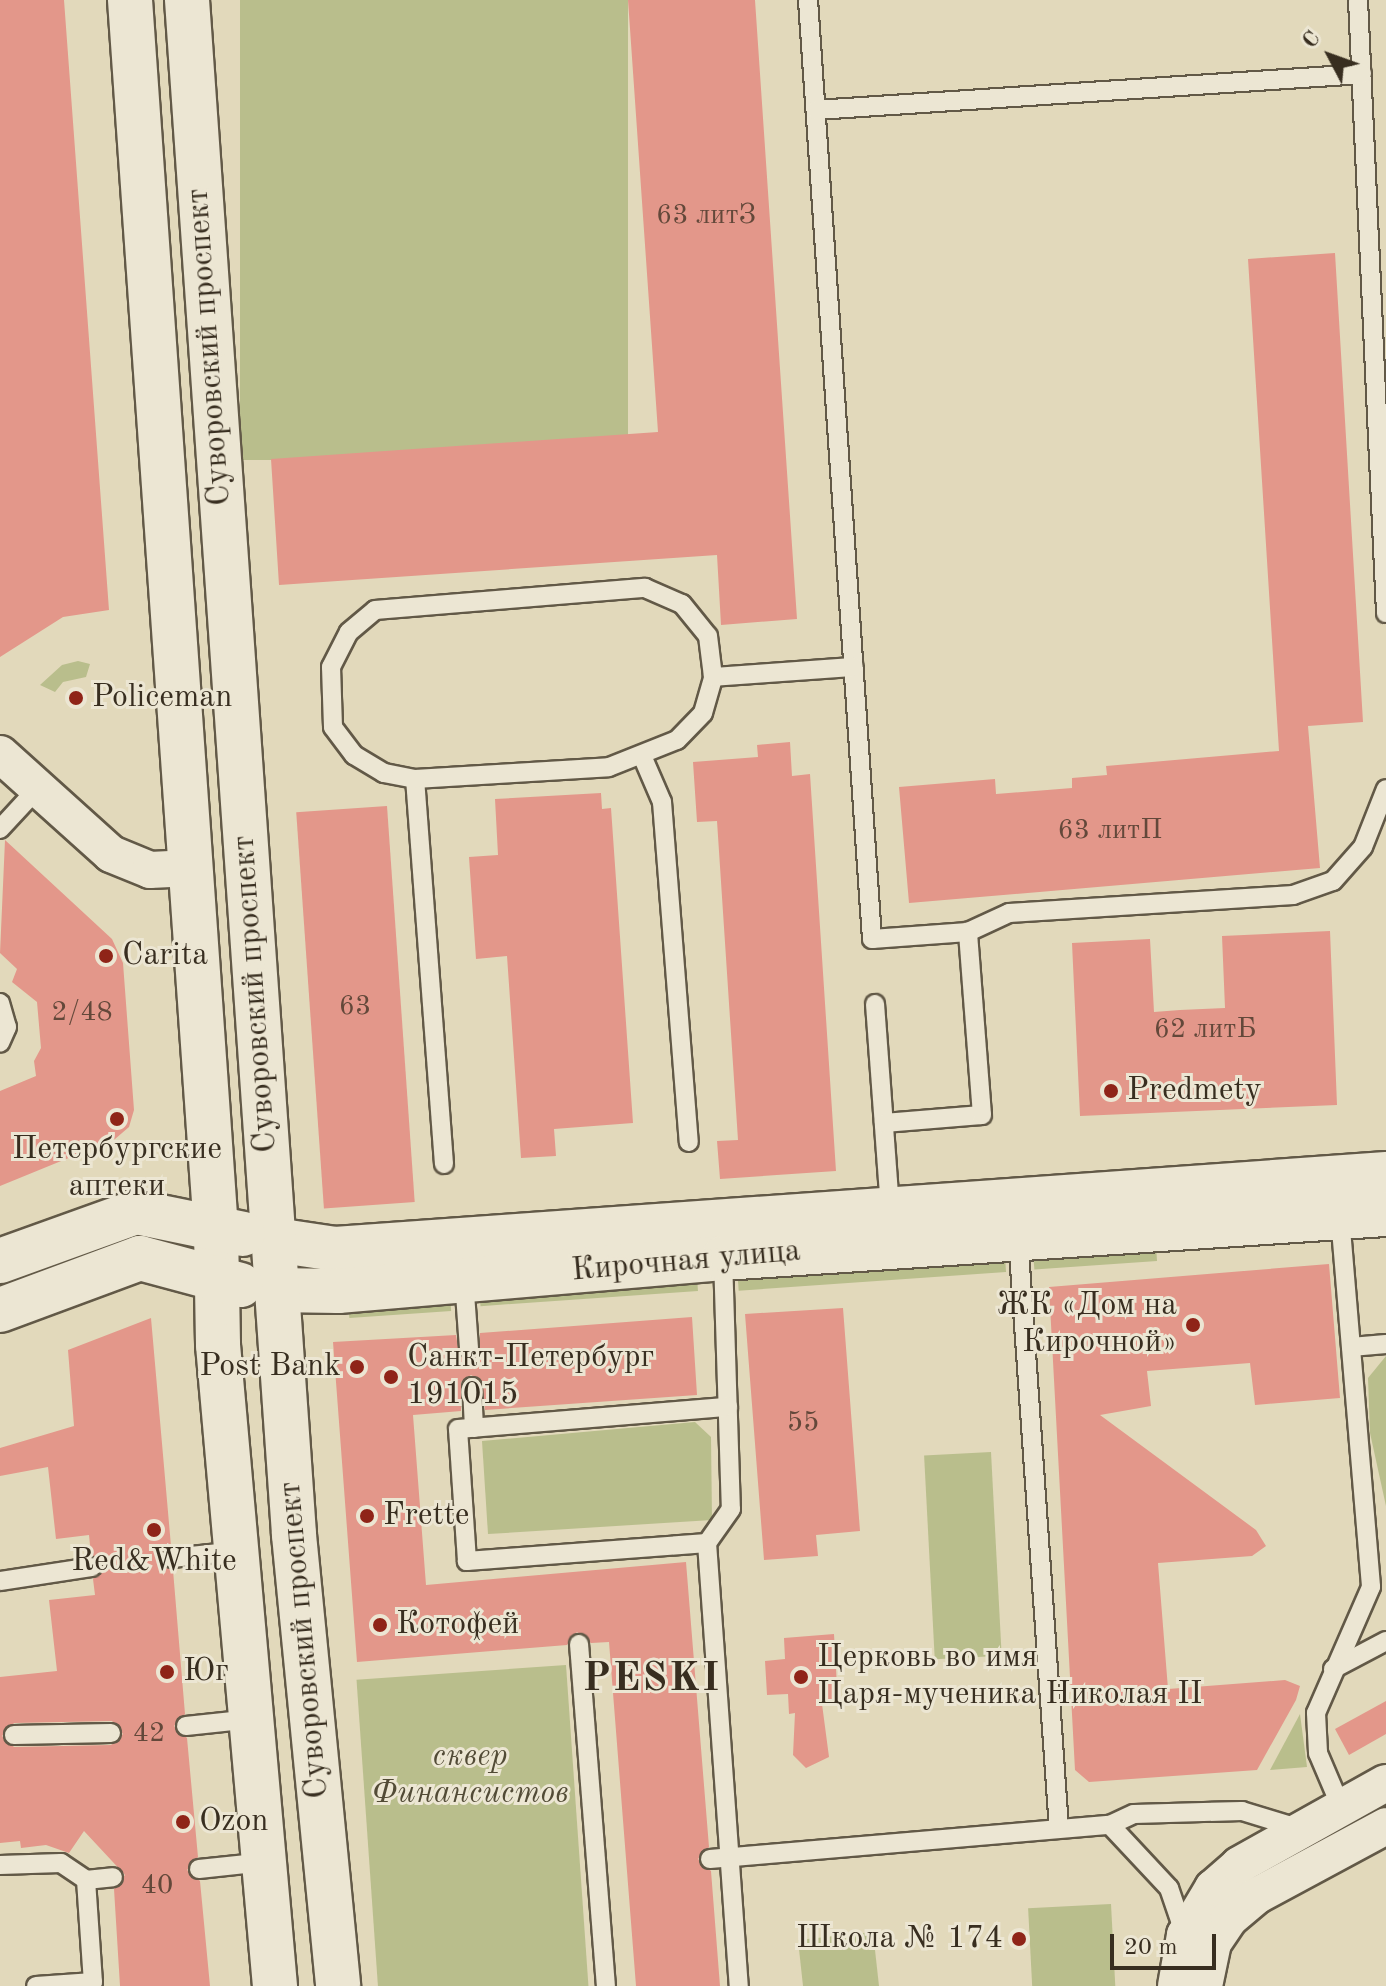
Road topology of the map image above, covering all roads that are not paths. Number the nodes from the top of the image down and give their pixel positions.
1 (130, 0) edge
2 (187, 0) edge
3 (808, 0) edge
4 (1358, 0) edge
5 (1362, 74) junction
6 (816, 110) junction
7 (1386, 613) edge
8 (854, 667) junction
9 (713, 677) junction
10 (0, 754) edge
11 (643, 758) junction
12 (415, 779) junction
13 (38, 788) junction
14 (1386, 789) edge
15 (0, 829) edge
16 (191, 868) junction
17 (968, 932) junction
18 (0, 1003) edge
19 (875, 1004) dead end
20 (0, 1043) edge
21 (884, 1123) junction
22 (689, 1142) dead end
23 (444, 1164) dead end
24 (1386, 1174) edge
25 (890, 1211) junction
26 (1386, 1214) edge
27 (1340, 1217) junction
28 (1017, 1220) junction
29 (216, 1229) junction
30 (275, 1240) junction
31 (723, 1240) junction
32 (3, 1251) edge
33 (464, 1280) junction
34 (213, 1281) junction
35 (277, 1290) junction
36 (0, 1310) edge
37 (1386, 1344) edge
38 (1351, 1347) junction
39 (469, 1348) dead end
40 (472, 1387) dead end
41 (728, 1407) junction
42 (474, 1428) junction
43 (707, 1543) junction
44 (236, 1551) junction
45 (172, 1558) dead end
46 (92, 1567) dead end
47 (0, 1581) edge
48 (1386, 1641) edge
49 (579, 1644) dead end
50 (1333, 1669) junction
51 (252, 1719) junction
52 (186, 1726) dead end
53 (111, 1733) dead end
54 (14, 1735) dead end
55 (1386, 1783) edge
56 (1341, 1807) junction
57 (1110, 1825) junction
58 (1059, 1829) junction
59 (1302, 1830) junction
60 (1372, 1834) edge
61 (730, 1857) junction
62 (710, 1859) dead end
63 (264, 1862) junction
64 (0, 1865) edge
65 (199, 1869) dead end
66 (113, 1877) dead end
67 (86, 1880) junction
68 (1185, 1935) junction
69 (36, 1986) edge
70 (275, 1986) edge
71 (338, 1986) edge
72 (606, 1986) edge
73 (739, 1986) edge
74 (1176, 1986) edge
75 (1204, 1986) edge

1 - 16 main road, Суворовский проспект
2 - 30 main road, Суворовский проспект
3 - 6 lane
4 - 5 lane
5 - 6 lane
5 - 7 lane
6 - 8 lane
8 - 9 lane
8 - 17 lane
9 - 11 lane
9 - 12 lane
10 - 13 street
11 - 12 lane
11 - 22 lane
12 - 23 lane
13 - 15 lane
13 - 16 street
14 - 17 lane
16 - 29 main road, Суворовский проспект
17 - 21 lane
18 - 20 lane
19 - 21 lane
21 - 25 lane
24 - 28 main road, Кирочная улица
25 - 28 main road, Кирочная улица
25 - 31 main road, Кирочная улица
26 - 27 main road, Кирочная улица
27 - 28 main road, Кирочная улица
27 - 38 lane
28 - 31 main road, Кирочная улица
28 - 58 lane
29 - 30 main road, Кирочная улица
29 - 32 main road, Кирочная улица
29 - 34 main road, Суворовский проспект
30 - 31 main road, Кирочная улица
30 - 35 main road, Суворовский проспект
31 - 33 main road, Кирочная улица
31 - 41 lane
33 - 35 main road, Кирочная улица
33 - 39 lane
34 - 35 main road, Кирочная улица
34 - 36 main road, Кирочная улица
34 - 44 main road, Суворовский проспект
35 - 71 main road, Суворовский проспект
37 - 38 lane
38 - 50 lane
40 - 42 lane
41 - 42 lane
41 - 43 lane
42 - 43 lane
43 - 61 lane
44 - 45 lane
44 - 51 main road, Суворовский проспект
46 - 47 lane
48 - 50 lane
49 - 72 lane
50 - 56 lane
51 - 52 lane
51 - 63 main road, Суворовский проспект
53 - 54 lane
55 - 56 street
56 - 59 street
56 - 60 lane
57 - 58 lane
57 - 59 lane
57 - 68 lane
58 - 61 lane
59 - 68 street
60 - 75 street
61 - 62 lane
61 - 73 lane
63 - 65 lane
63 - 70 main road, Суворовский проспект
64 - 67 lane
66 - 67 lane
67 - 69 lane
68 - 74 street

